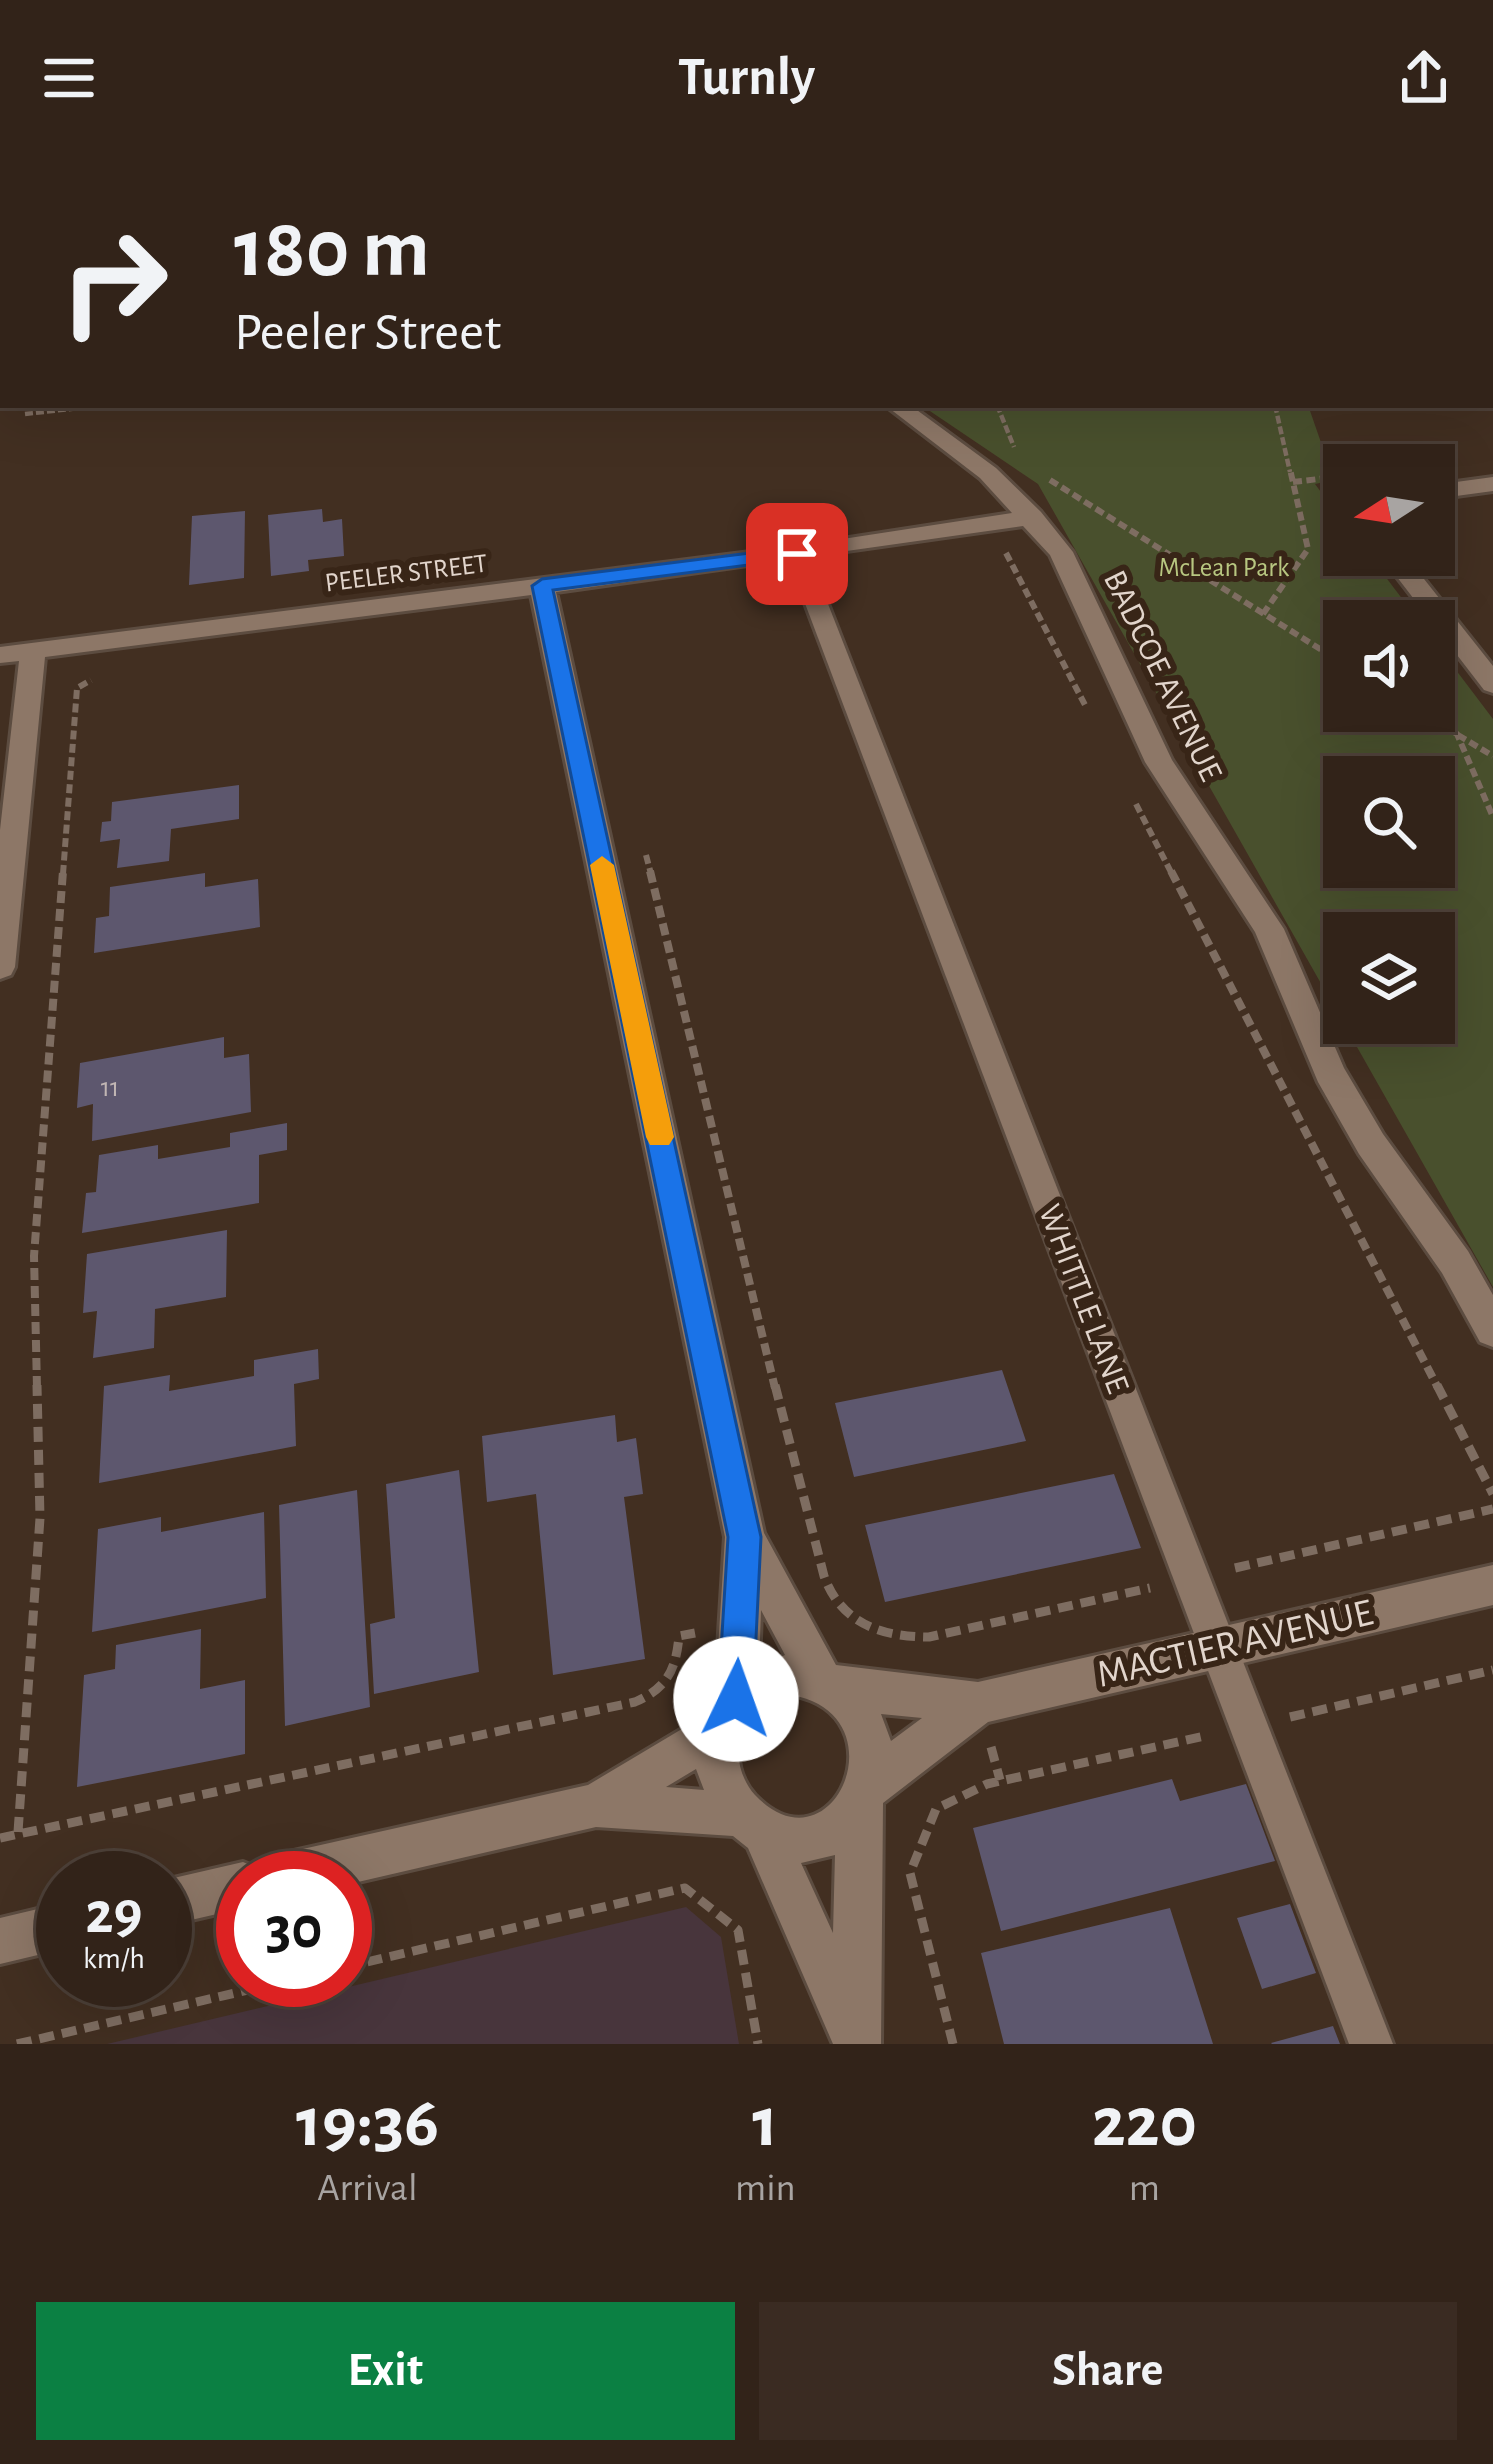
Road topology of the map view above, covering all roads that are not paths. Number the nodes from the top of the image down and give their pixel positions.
1 (900, 408) edge
2 (1493, 484) edge
3 (1455, 489) edge
4 (1033, 517) junction
5 (797, 554) junction
6 (1408, 576) edge
7 (542, 586) junction
8 (33, 651) junction
9 (0, 655) edge
10 (1493, 684) edge
11 (0, 967) edge
12 (1493, 1330) edge
13 (745, 1537) junction
14 (1493, 1585) edge
15 (1217, 1648) junction
16 (828, 1684) junction
17 (978, 1703) junction
18 (728, 1715) junction
19 (864, 1794) junction
20 (596, 1805) junction
21 (751, 1825) junction
22 (372, 1856) edge
23 (36, 1932) edge
24 (0, 1941) edge
25 (856, 2038) edge
26 (1371, 2044) edge

1 - 4 street, BADCOE AVENUE
2 - 3 street
4 - 5 street, PEELER STREET
4 - 12 street, BADCOE AVENUE
5 - 7 street, PEELER STREET
5 - 15 lane, WHITTLE LANE
6 - 10 street
7 - 8 street, PEELER STREET
7 - 13 street
8 - 9 street, PEELER STREET
8 - 11 street
13 - 16 street
13 - 18 street
14 - 15 street, MACTIER AVENUE
15 - 17 street, MACTIER AVENUE
15 - 26 lane, WHITTLE LANE
16 - 17 street, MACTIER AVENUE
16 - 18 street
16 - 19 street
17 - 19 street, MACTIER AVENUE
18 - 20 street
18 - 21 street
19 - 21 street
19 - 25 street
20 - 21 street
20 - 22 street
21 - 25 street
23 - 24 street

